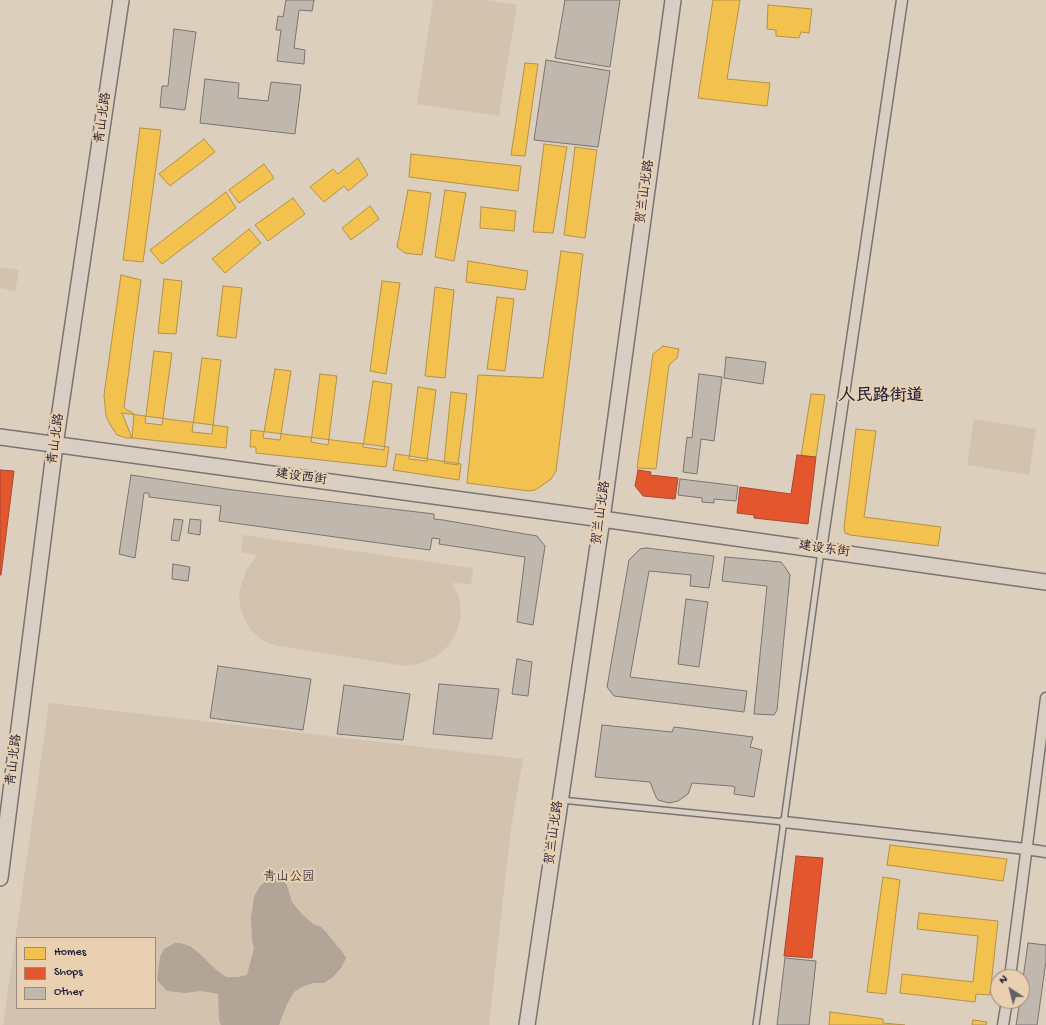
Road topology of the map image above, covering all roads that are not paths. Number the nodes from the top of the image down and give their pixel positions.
1 (121, 0) edge
2 (673, 0) edge
3 (902, 0) edge
4 (0, 437) edge
5 (55, 445) junction
6 (602, 519) junction
7 (821, 550) junction
8 (1046, 582) edge
9 (1046, 698) edge
10 (560, 800) junction
11 (784, 822) junction
12 (1026, 849) junction
13 (1046, 852) edge
14 (0, 878) edge
15 (1011, 969) edge
16 (1005, 1009) edge
17 (527, 1025) edge
18 (756, 1025) edge
19 (1003, 1025) edge

1 - 5 main road, 青山北路
2 - 6 main road, 贺兰山北路
3 - 7 street
4 - 5 main road, 建设西街
5 - 6 main road, 建设西街
5 - 14 main road, 青山北路
6 - 7 main road, 建设东街
6 - 10 main road, 贺兰山北路
7 - 8 main road, 建设东街
7 - 11 lane
9 - 12 street
10 - 11 lane
10 - 17 main road, 贺兰山北路
11 - 12 street
11 - 18 lane
12 - 13 street
12 - 15 street
16 - 19 street

